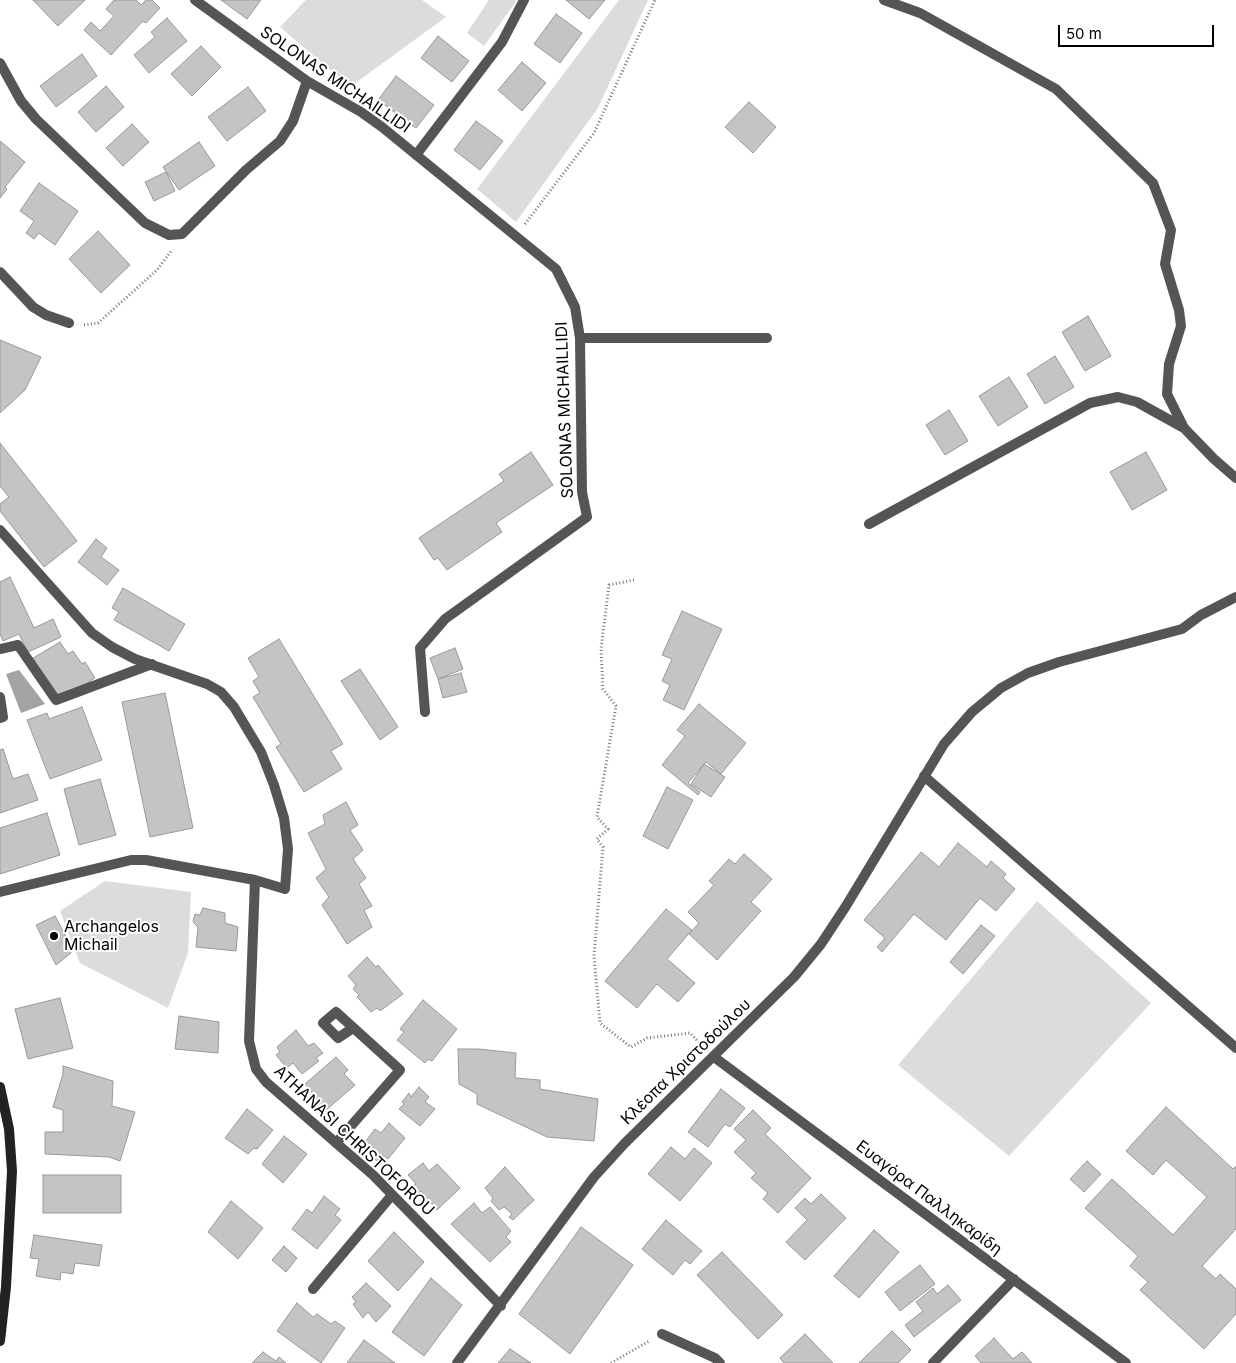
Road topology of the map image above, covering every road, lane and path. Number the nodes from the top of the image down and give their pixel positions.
1 (195, 0) edge
2 (524, 0) edge
3 (655, 0) edge
4 (884, 0) edge
5 (0, 63) edge
6 (307, 81) junction
7 (416, 155) junction
8 (182, 234) junction
9 (516, 237) junction
10 (0, 272) edge
11 (68, 323) joint
12 (580, 338) junction
13 (767, 338) dead end
14 (1184, 428) junction
15 (1236, 478) edge
16 (869, 524) dead end
17 (0, 530) edge
18 (634, 580) dead end
19 (1236, 597) edge
20 (0, 649) edge
21 (152, 664) junction
22 (0, 697) edge
23 (425, 712) dead end
24 (0, 718) edge
25 (924, 776) junction
26 (255, 880) junction
27 (0, 892) edge
28 (353, 1028) dead end
29 (1236, 1048) edge
30 (714, 1057) junction
31 (0, 1086) edge
32 (2, 1109) edge
33 (336, 1144) junction
34 (392, 1195) junction
35 (1014, 1279) junction
36 (313, 1289) dead end
37 (501, 1306) junction
38 (662, 1334) joint
39 (0, 1341) edge
40 (457, 1363) edge
41 (610, 1363) edge
42 (720, 1363) edge
43 (933, 1363) edge
44 (1126, 1363) edge

1 - 6 street, SOLONAS MICHAILLIDI
2 - 7 street
3 - 9 path
4 - 14 street
5 - 8 street
6 - 7 street, SOLONAS MICHAILLIDI
6 - 8 street
7 - 9 street, SOLONAS MICHAILLIDI
8 - 11 path
9 - 12 street, SOLONAS MICHAILLIDI
10 - 11 street
12 - 13 street
12 - 23 street, SOLONAS MICHAILLIDI
14 - 15 street
14 - 16 street
17 - 21 street
18 - 30 path
19 - 25 street, Κλέοπα Χριστοδούλου
20 - 21 street
21 - 26 street
22 - 24 street
25 - 29 street
25 - 30 street, Κλέοπα Χριστοδούλου
26 - 27 street
26 - 33 street, ATHANASI CHRISTOFOROU
28 - 33 street
30 - 35 street, Ευαγόρα Παλληκαρίδη
30 - 37 street, Κλέοπα Χριστοδούλου
31 - 32 main road
32 - 39 main road
33 - 34 street, ATHANASI CHRISTOFOROU
34 - 36 street
34 - 37 street, ATHANASI CHRISTOFOROU
35 - 43 street
35 - 44 street, Ευαγόρα Παλληκαρίδη
37 - 40 street, Κλέοπα Χριστοδούλου
38 - 41 path
38 - 42 street

